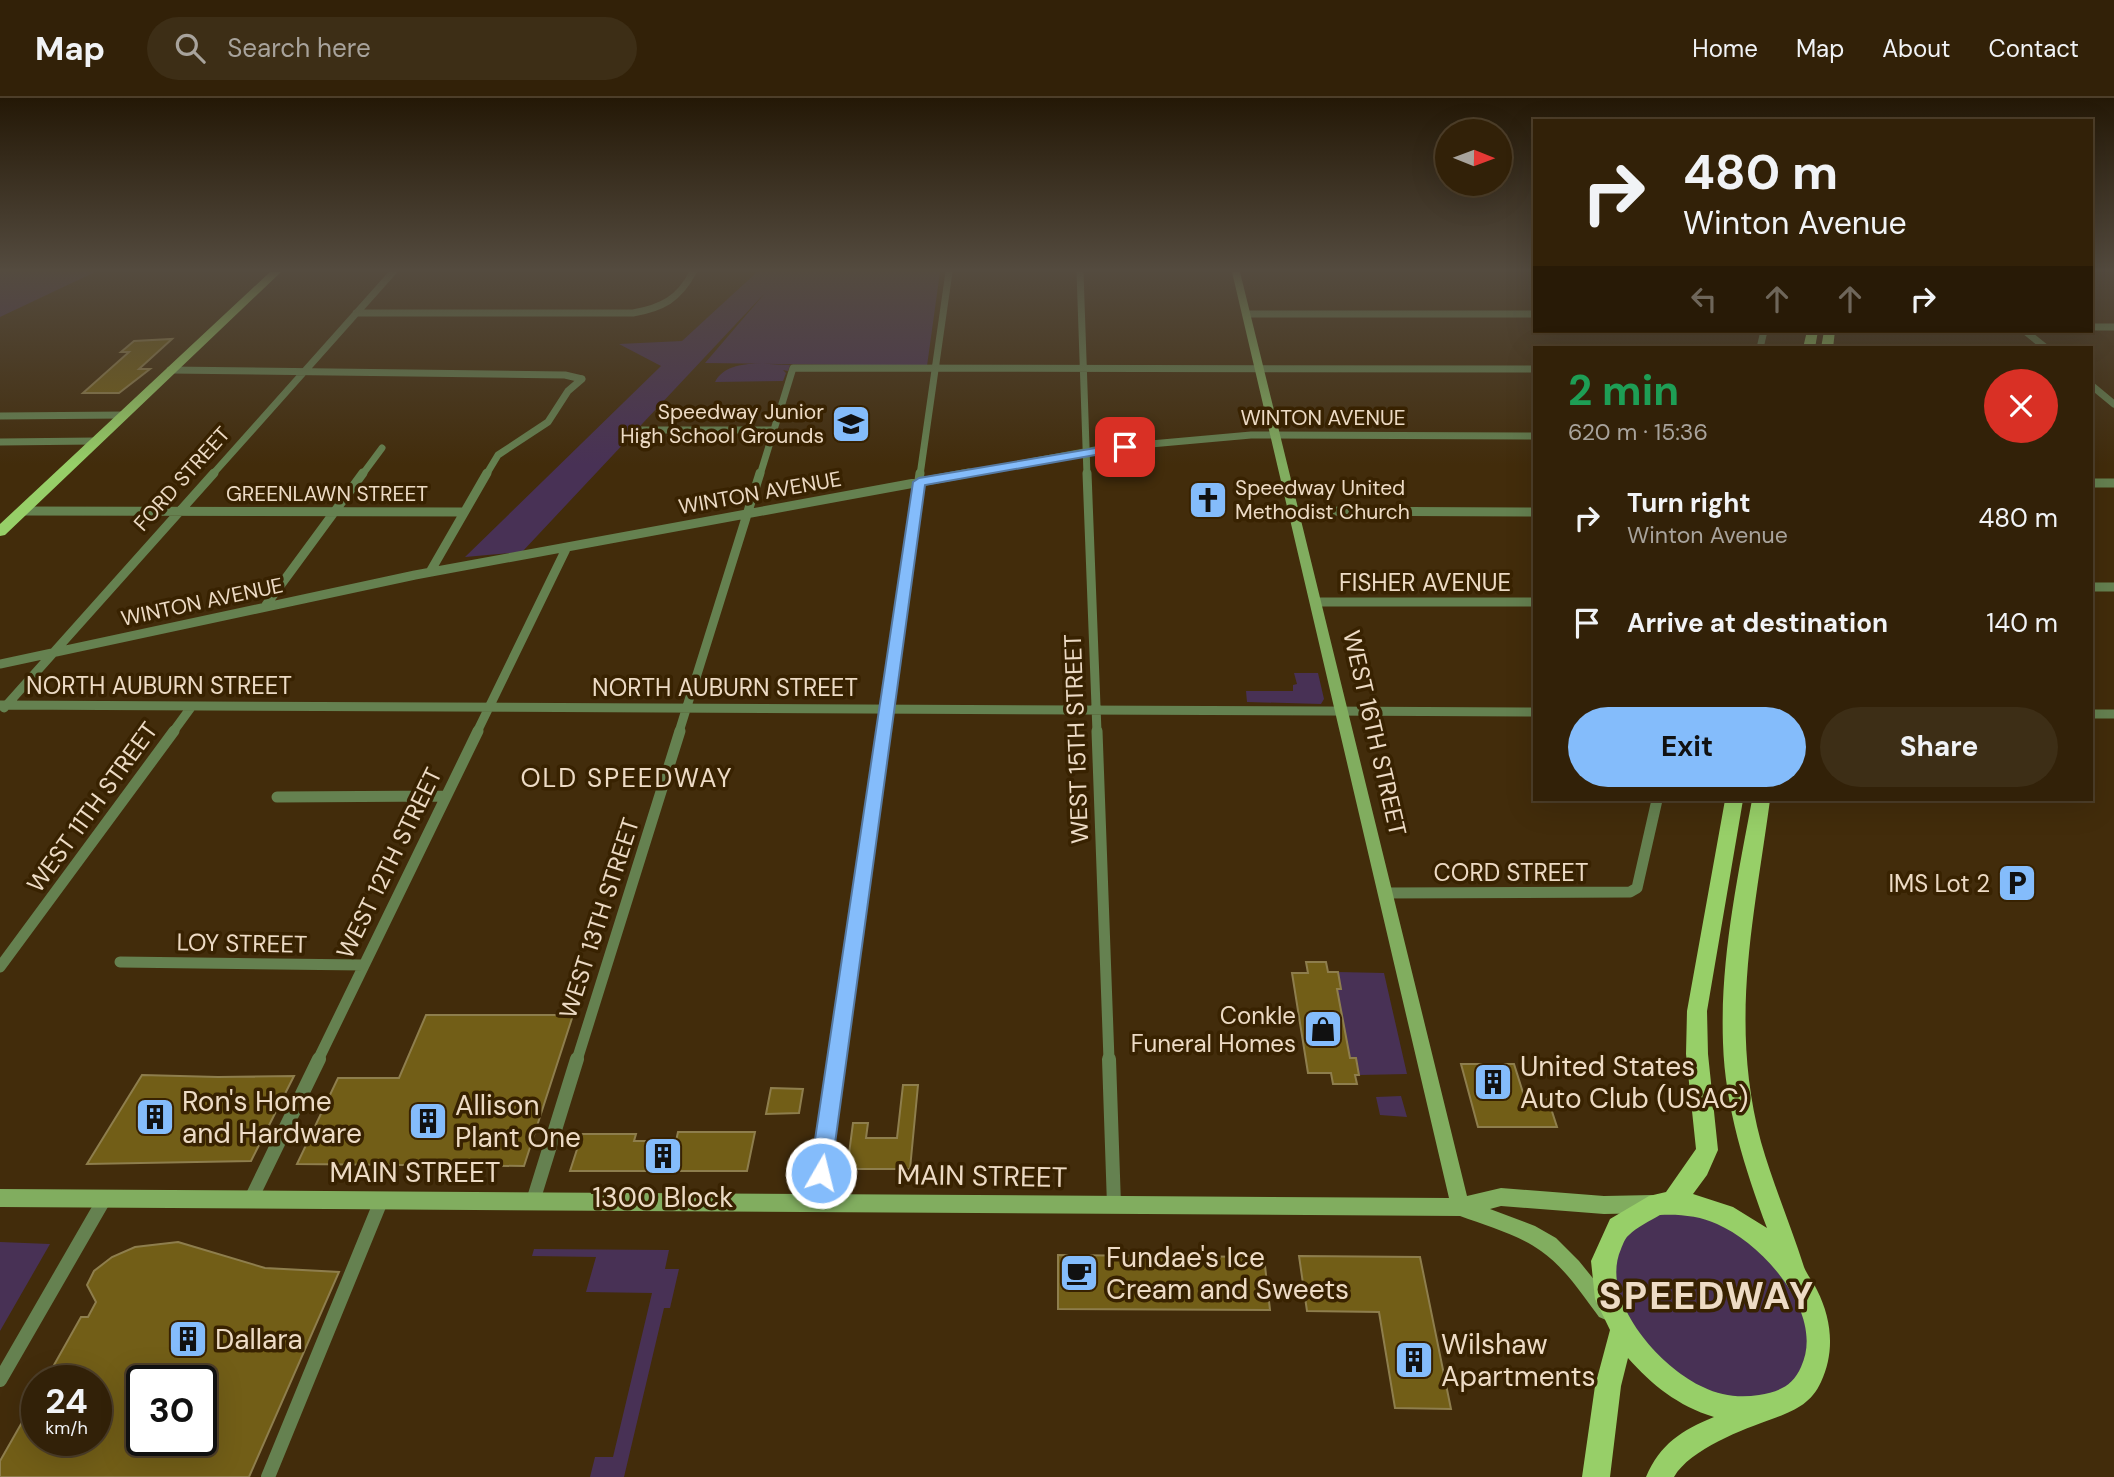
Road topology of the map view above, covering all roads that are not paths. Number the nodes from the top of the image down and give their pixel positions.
1 (206, 336) edge
2 (335, 336) edge
3 (940, 336) edge
4 (1084, 336) edge
5 (1251, 336) edge
6 (936, 368) junction
7 (1086, 368) junction
8 (1258, 368) junction
9 (1533, 369) edge
10 (170, 370) junction
11 (302, 373) junction
12 (2093, 386) edge
13 (2110, 398) edge
14 (2114, 404) edge
15 (123, 415) junction
16 (0, 416) edge
17 (642, 430) dead end
18 (774, 430) junction
19 (1274, 435) junction
20 (1533, 436) edge
21 (0, 442) edge
22 (95, 442) junction
23 (382, 448) dead end
24 (1088, 452) junction
25 (919, 482) junction
26 (2093, 483) edge
27 (2114, 483) edge
28 (22, 511) junction
29 (179, 511) junction
30 (334, 511) junction
31 (1293, 511) junction
32 (464, 512) junction
33 (1533, 512) edge
34 (747, 513) junction
35 (0, 532) edge
36 (567, 547) junction
37 (430, 572) junction
38 (2093, 587) edge
39 (2114, 587) edge
40 (1315, 602) junction
41 (1533, 602) edge
42 (266, 605) junction
43 (54, 653) junction
44 (0, 664) edge
45 (192, 706) junction
46 (2, 708) edge
47 (488, 708) junction
48 (688, 708) junction
49 (887, 709) junction
50 (1096, 710) junction
51 (1341, 711) junction
52 (1533, 712) edge
53 (2093, 714) edge
54 (2114, 714) edge
55 (445, 796) junction
56 (277, 797) dead end
57 (1657, 801) edge
58 (1734, 801) edge
59 (1761, 801) edge
60 (1384, 893) junction
61 (120, 962) dead end
62 (364, 965) junction
63 (0, 967) edge
64 (0, 1198) edge
65 (105, 1198) junction
66 (251, 1199) junction
67 (381, 1201) junction
68 (533, 1201) junction
69 (817, 1202) junction
70 (1665, 1204) junction
71 (1114, 1205) junction
72 (1460, 1207) junction
73 (1808, 1300) junction
74 (1620, 1328) junction
75 (0, 1380) edge
76 (1777, 1406) junction
77 (268, 1477) edge
78 (1596, 1477) edge
79 (1660, 1477) edge

1 - 10 main road
2 - 11 street, FORD STREET
3 - 6 street
4 - 7 street, WEST 15TH STREET
5 - 8 street, WEST 16TH STREET
6 - 7 street
6 - 18 street, WEST 13TH STREET
6 - 25 street
7 - 8 street
7 - 24 street, WEST 15TH STREET
8 - 9 street
8 - 19 street, WEST 16TH STREET
10 - 11 street
10 - 15 main road
11 - 29 street, FORD STREET
11 - 32 street
12 - 13 street
13 - 14 street
15 - 16 street
15 - 22 main road
17 - 18 street
18 - 34 street, WEST 13TH STREET
19 - 20 street, WINTON AVENUE
19 - 24 street, WINTON AVENUE
19 - 31 street, WEST 16TH STREET
21 - 22 street
22 - 28 main road
23 - 30 street
24 - 25 street, WINTON AVENUE
24 - 50 street, WEST 15TH STREET
25 - 34 street, WINTON AVENUE
25 - 49 street
26 - 27 street
28 - 29 street, GREENLAWN STREET
28 - 35 main road
29 - 30 street, GREENLAWN STREET
29 - 43 street, FORD STREET
30 - 32 street, GREENLAWN STREET
30 - 42 street
31 - 33 street
31 - 40 street, WEST 16TH STREET
32 - 37 street
34 - 36 street, WINTON AVENUE
34 - 48 street, WEST 13TH STREET
36 - 37 street, WINTON AVENUE
36 - 47 street, WEST 12TH STREET
37 - 42 street, WINTON AVENUE
38 - 39 street
40 - 41 street, FISHER AVENUE
40 - 51 street, WEST 16TH STREET
42 - 43 street, WINTON AVENUE
43 - 44 street, WINTON AVENUE
43 - 46 street, FORD STREET
45 - 46 street, NORTH AUBURN STREET
45 - 47 street, NORTH AUBURN STREET
45 - 63 street, WEST 11TH STREET
47 - 48 street, NORTH AUBURN STREET
47 - 55 street, WEST 12TH STREET
48 - 49 street, NORTH AUBURN STREET
48 - 68 street, WEST 13TH STREET
49 - 50 street, NORTH AUBURN STREET
49 - 69 street
50 - 51 street, NORTH AUBURN STREET
50 - 71 street, WEST 15TH STREET
51 - 52 street, NORTH AUBURN STREET
51 - 60 street, WEST 16TH STREET
53 - 54 street
55 - 56 street
55 - 62 street, WEST 12TH STREET
57 - 60 street, CORD STREET
58 - 70 main road
59 - 73 main road
60 - 72 street, WEST 16TH STREET
61 - 62 street, LOY STREET
62 - 66 street, WEST 12TH STREET
64 - 65 street, MAIN STREET
65 - 66 street, MAIN STREET
65 - 75 street
66 - 67 street, MAIN STREET
67 - 68 street, MAIN STREET
67 - 77 street
68 - 69 street, MAIN STREET
69 - 71 street, MAIN STREET
70 - 72 street, MAIN STREET
70 - 73 main road
70 - 74 main road
71 - 72 street, MAIN STREET
72 - 74 street, MAIN STREET
73 - 76 main road
74 - 76 main road
74 - 78 main road
76 - 79 main road

